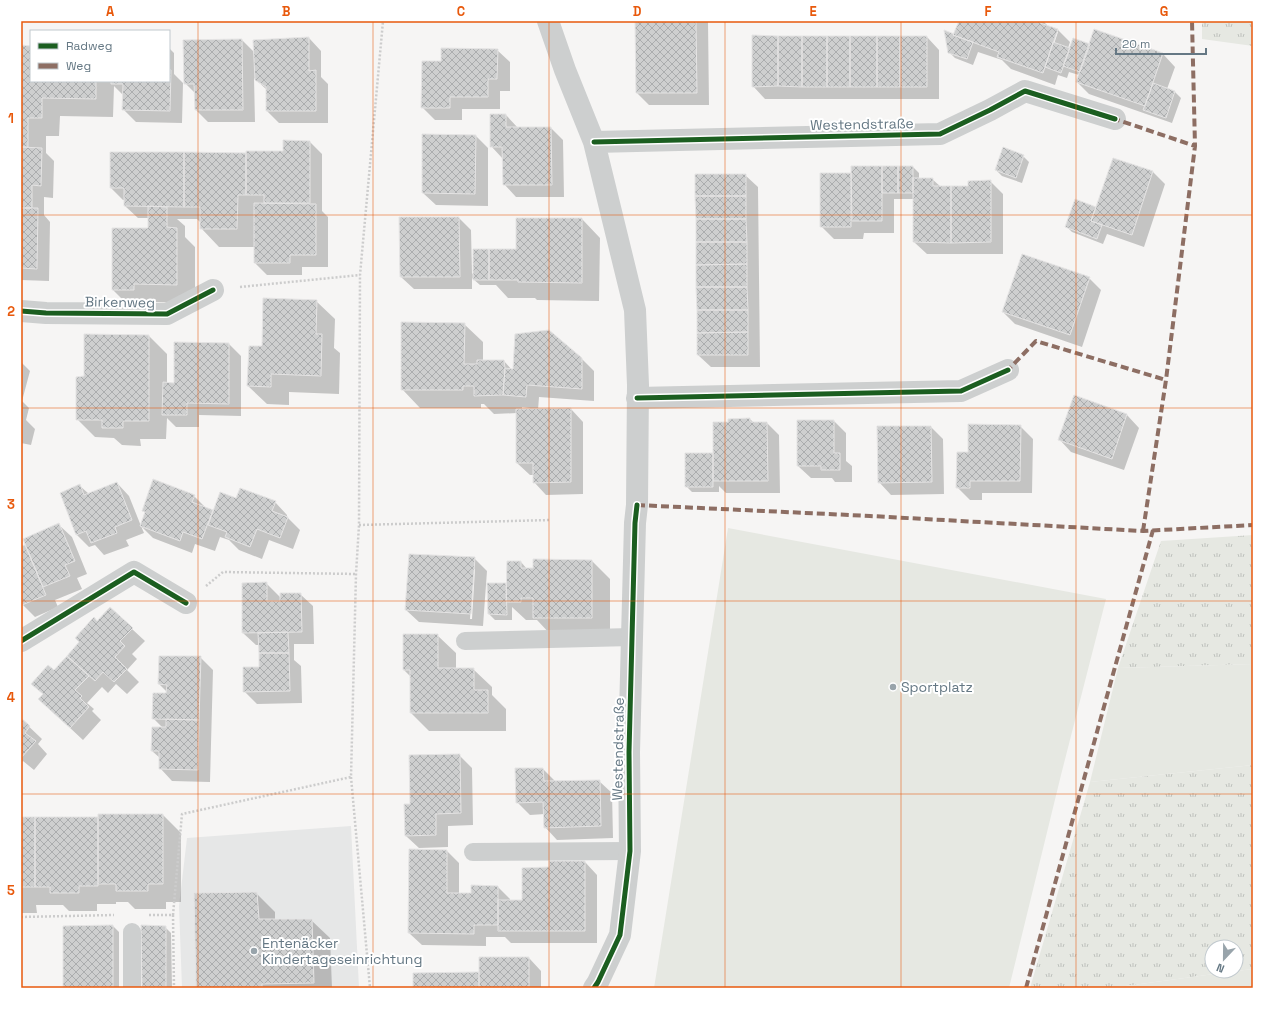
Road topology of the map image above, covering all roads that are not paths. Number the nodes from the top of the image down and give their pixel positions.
1 (548, 21) edge
2 (1115, 119) dead end
3 (594, 142) junction
4 (213, 290) road end
5 (21, 311) edge
6 (1008, 370) dead end
7 (637, 398) junction
8 (186, 603) road end
9 (632, 637) junction
10 (21, 641) edge
11 (465, 641) dead end
12 (630, 851) junction
13 (473, 852) dead end
14 (132, 932) dead end
15 (132, 988) edge
16 (594, 988) edge

1 - 3 street, Westendstraße
2 - 3 street, Westendstraße
3 - 7 street, Westendstraße
4 - 5 street, Birkenweg
6 - 7 street
7 - 9 street, Westendstraße
8 - 10 street
9 - 11 lane
9 - 12 street, Westendstraße
12 - 13 lane
12 - 16 street, Westendstraße
14 - 15 lane

